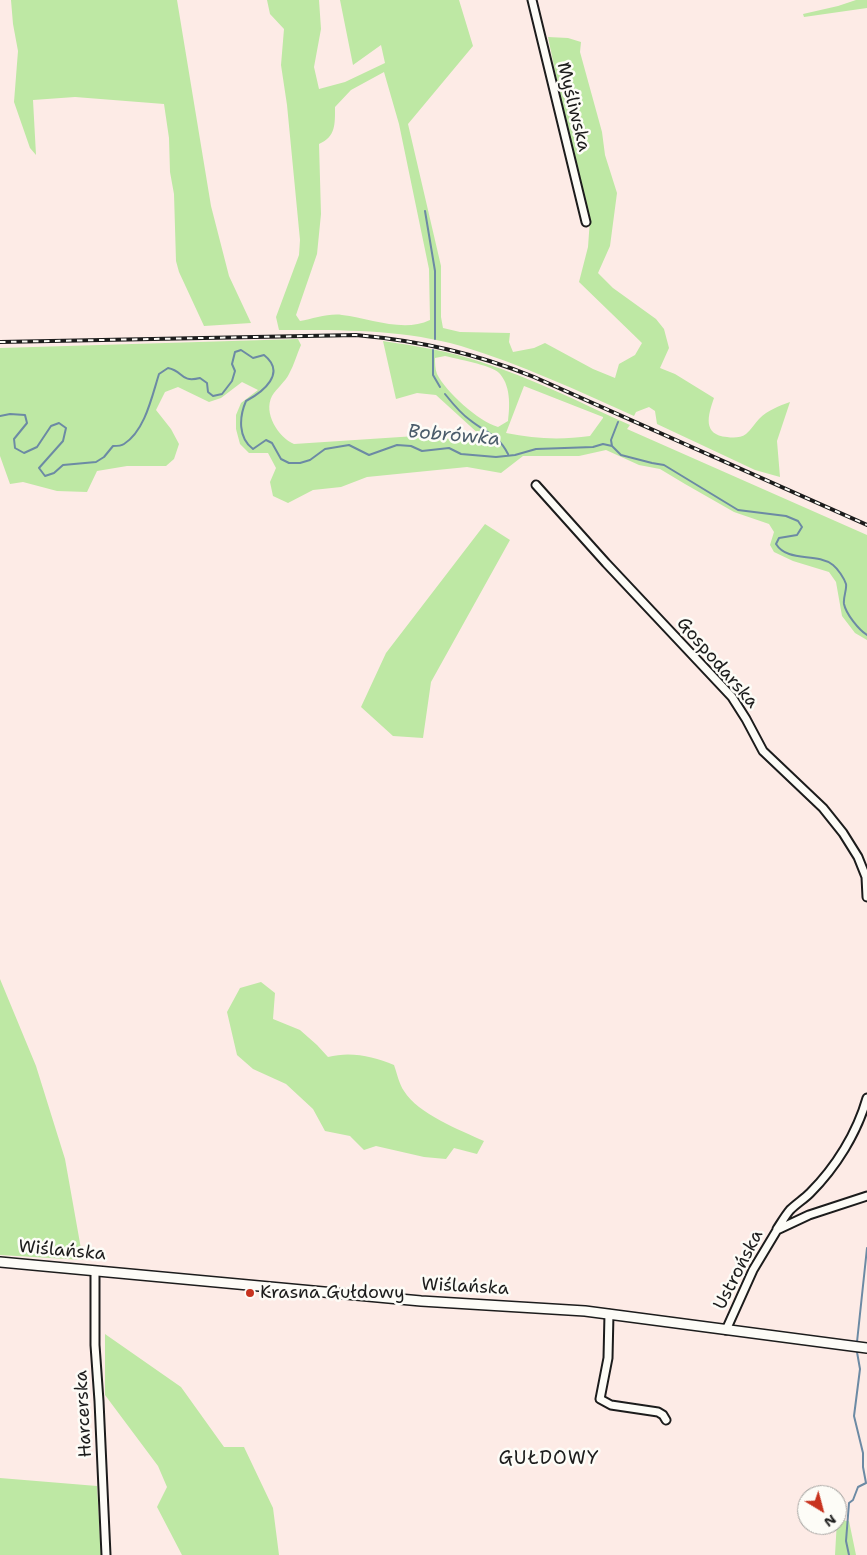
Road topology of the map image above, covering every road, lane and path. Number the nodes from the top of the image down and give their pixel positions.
1 (532, 0) edge
2 (586, 222) dead end
3 (536, 484) dead end
4 (867, 897) edge
5 (867, 1098) edge
6 (867, 1196) edge
7 (777, 1230) junction
8 (0, 1262) edge
9 (95, 1271) junction
10 (609, 1314) junction
11 (726, 1330) junction
12 (867, 1348) edge
13 (666, 1420) dead end
14 (106, 1555) edge

1 - 2 street, Myśliwska
3 - 4 street, Gospodarska
5 - 7 street
6 - 7 street, Ustrońska
7 - 11 street, Ustrońska
8 - 9 street, Wiślańska
9 - 10 street, Wiślańska
9 - 14 street, Harcerska
10 - 11 street, Wiślańska
10 - 13 street
11 - 12 street, Wiślańska

